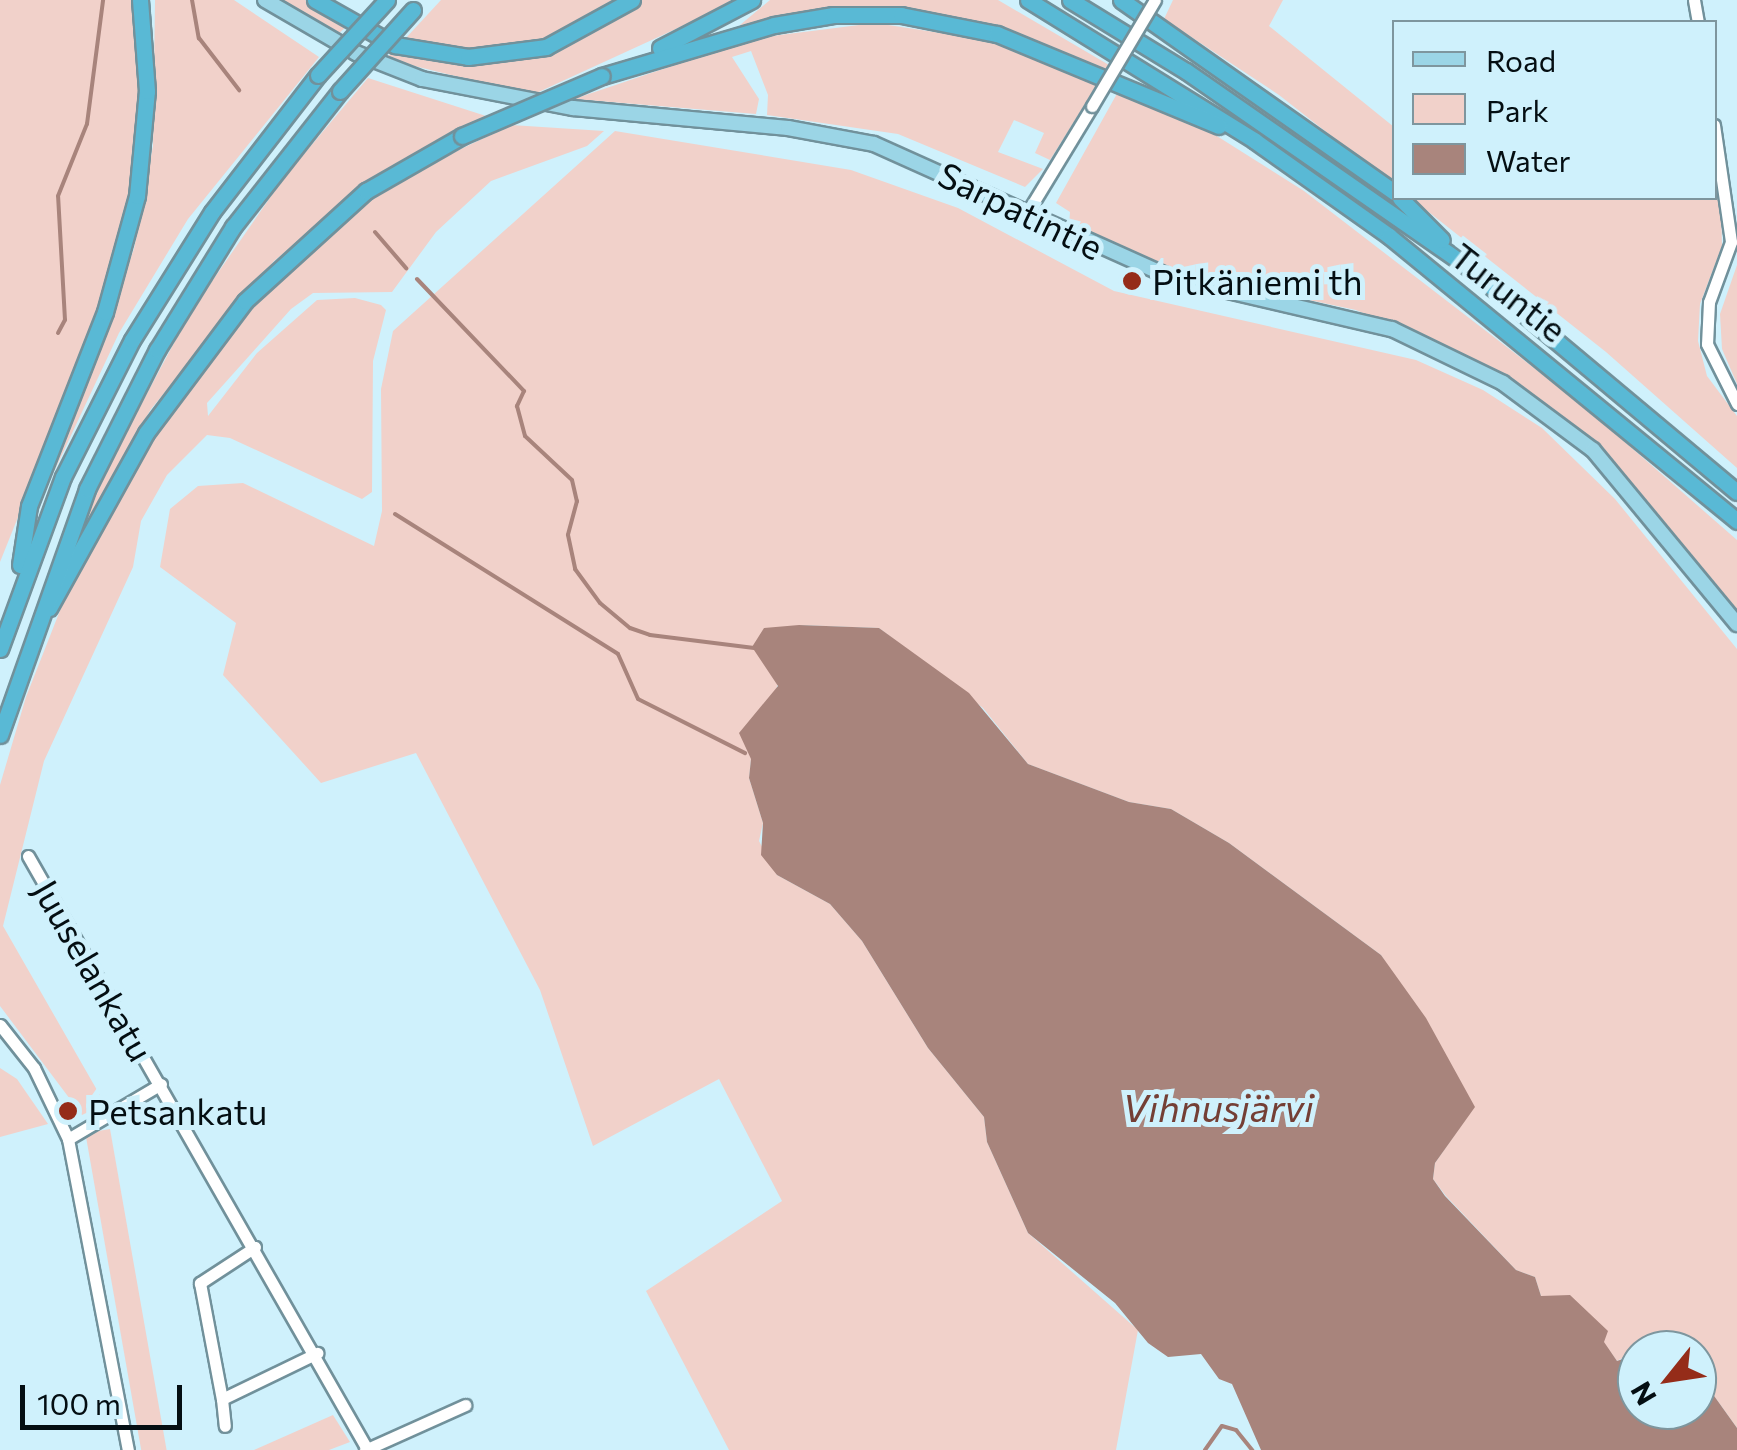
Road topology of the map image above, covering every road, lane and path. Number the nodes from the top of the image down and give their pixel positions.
1 (266, 0) edge
2 (315, 0) edge
3 (387, 0) edge
4 (632, 0) edge
5 (752, 0) edge
6 (1028, 0) edge
7 (1070, 0) edge
8 (1155, 0) edge
9 (1126, 2) edge
10 (145, 3) edge
11 (418, 5) edge
12 (602, 76) junction
13 (1254, 141) junction
14 (1717, 141) edge
15 (1392, 191) edge
16 (1402, 200) edge
17 (1027, 213) junction
18 (1469, 268) junction
19 (1737, 404) edge
20 (1737, 492) edge
21 (1737, 521) edge
22 (14, 604) junction
23 (1737, 624) edge
24 (28, 646) junction
25 (0, 649) edge
26 (0, 735) edge
27 (28, 856) dead end
28 (0, 1025) edge
29 (161, 1084) junction
30 (68, 1140) junction
31 (254, 1247) junction
32 (317, 1353) junction
33 (222, 1398) junction
34 (466, 1406) dead end
35 (226, 1426) dead end
36 (128, 1450) edge
37 (366, 1450) edge

1 - 17 main road, Sarpatintie
2 - 4 highway
3 - 22 highway, bridge
5 - 12 highway
6 - 13 highway, Turuntie
7 - 18 highway, Turuntie
8 - 17 street, bridge
9 - 15 highway
10 - 22 highway
11 - 24 highway, bridge
12 - 13 highway
12 - 24 highway, bridge
13 - 21 highway, Turuntie
14 - 19 street
16 - 18 highway
17 - 23 main road, Sarpatintie
18 - 20 highway, Turuntie
22 - 25 highway
24 - 26 highway
27 - 29 street, Juuselankatu
28 - 30 street
29 - 30 street
29 - 31 street, Juuselankatu
30 - 36 street
31 - 32 street, Juuselankatu
31 - 33 street
32 - 33 street
32 - 37 street, Juuselankatu
33 - 35 street
34 - 37 street

